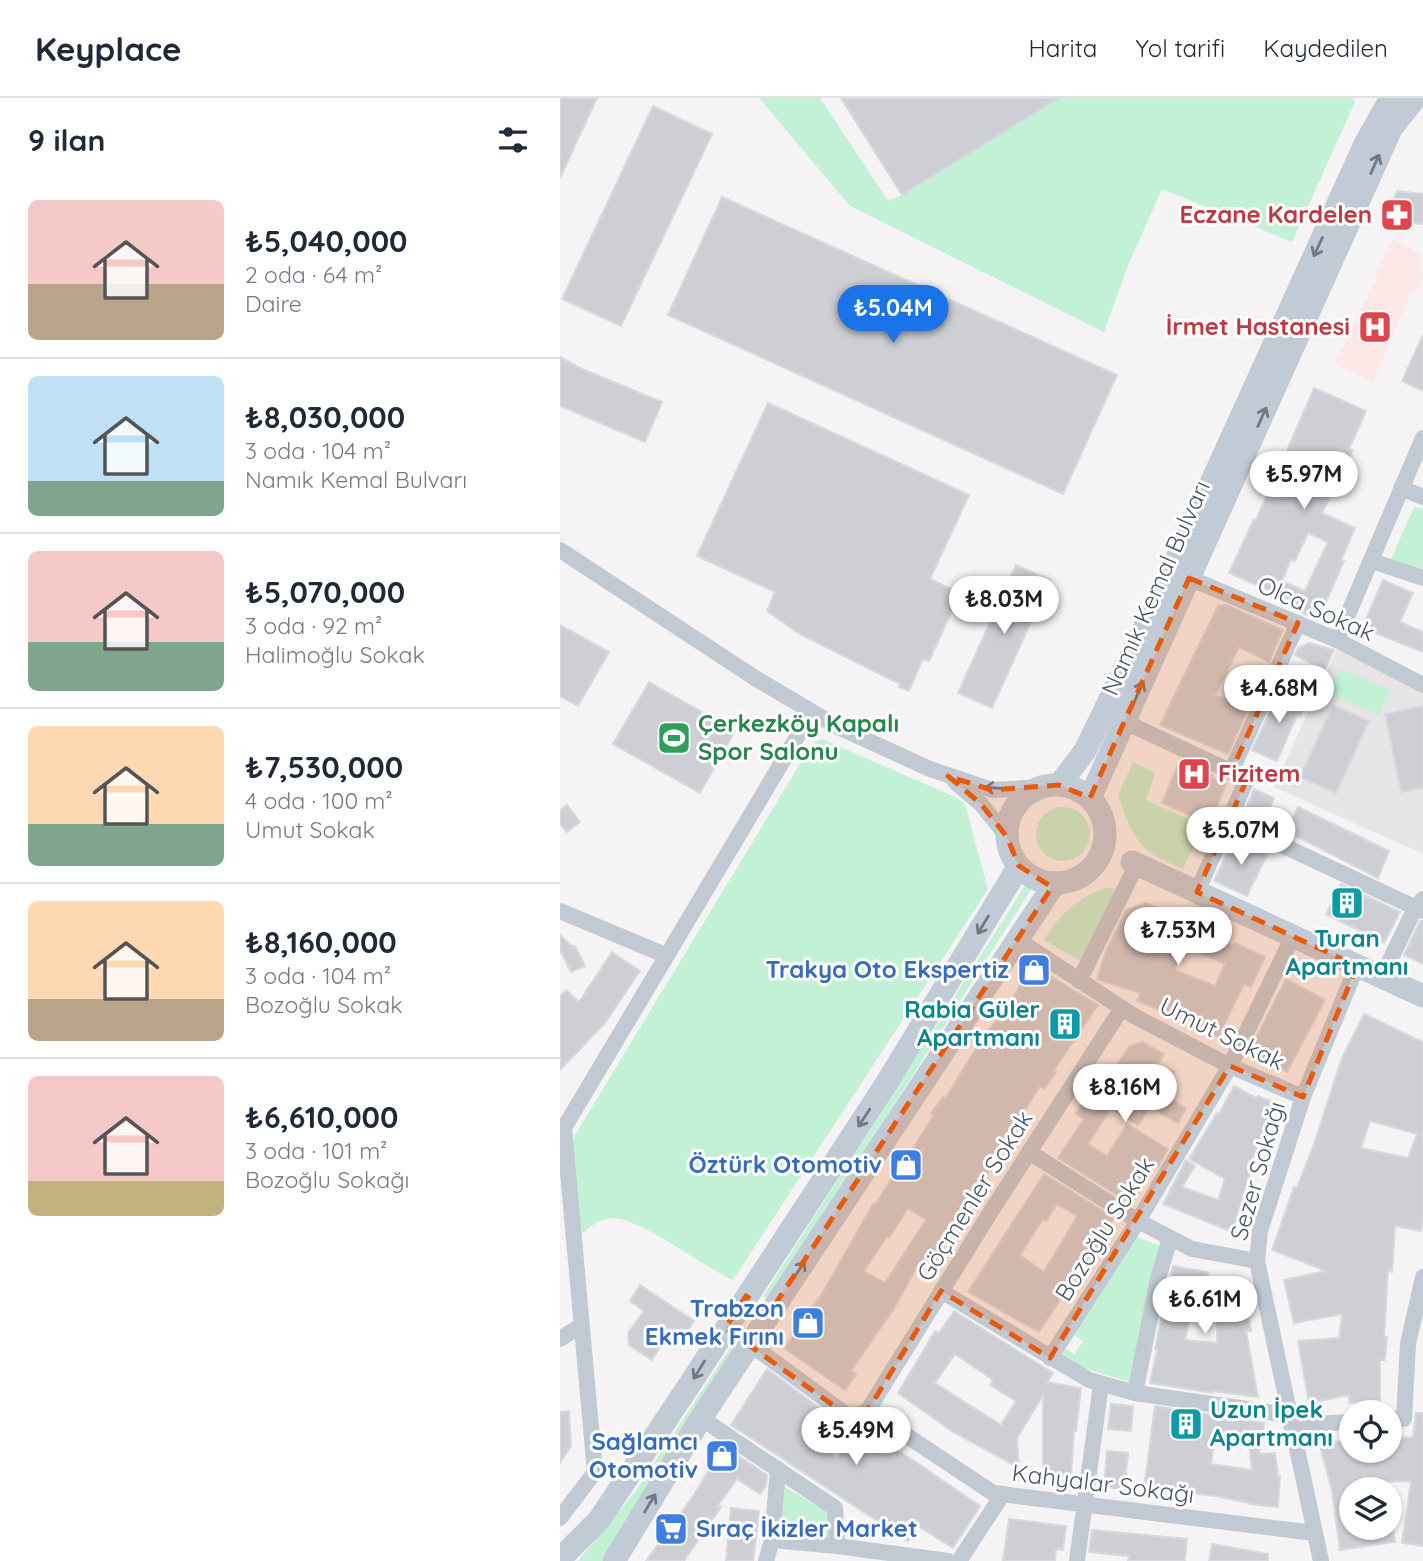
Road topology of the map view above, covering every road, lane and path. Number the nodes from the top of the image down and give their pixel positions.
1 (1391, 98) edge
2 (1415, 98) edge
3 (1423, 438) edge
4 (1402, 488) junction
5 (1423, 497) edge
6 (560, 550) edge
7 (1372, 561) junction
8 (1189, 578) junction
9 (1423, 578) edge
10 (1298, 623) junction
11 (1337, 640) junction
12 (1423, 685) edge
13 (812, 712) junction
14 (1125, 722) junction
15 (1231, 772) junction
16 (948, 776) junction
17 (1051, 786) junction
18 (1090, 798) junction
19 (1228, 820) junction
20 (1105, 823) junction
21 (1007, 836) junction
22 (1135, 863) junction
23 (1019, 866) junction
24 (1083, 875) junction
25 (1055, 883) junction
26 (1197, 892) junction
27 (1420, 906) edge
28 (560, 912) edge
29 (1293, 936) junction
30 (1018, 940) junction
31 (665, 955) junction
32 (1357, 966) junction
33 (1382, 977) junction
34 (1079, 981) junction
35 (1423, 996) edge
36 (1122, 1008) junction
37 (1230, 1066) junction
38 (1303, 1097) junction
39 (562, 1129) edge
40 (1029, 1152) junction
41 (1138, 1221) junction
42 (1170, 1238) junction
43 (1257, 1261) junction
44 (1423, 1277) edge
45 (941, 1291) junction
46 (746, 1296) junction
47 (771, 1312) junction
48 (582, 1325) junction
49 (725, 1328) junction
50 (560, 1339) edge
51 (750, 1344) junction
52 (1415, 1345) edge
53 (1050, 1358) junction
54 (1101, 1384) junction
55 (1135, 1393) junction
56 (868, 1410) junction
57 (701, 1418) junction
58 (1402, 1419) edge
59 (1290, 1420) junction
60 (1339, 1422) edge
61 (778, 1469) junction
62 (1003, 1494) junction
63 (1084, 1504) junction
64 (560, 1518) edge
65 (1314, 1533) junction
66 (772, 1540) junction
67 (837, 1546) junction
68 (560, 1559) edge
69 (614, 1561) edge
70 (766, 1561) edge
71 (948, 1561) edge
72 (958, 1561) edge
73 (1077, 1561) edge
74 (1321, 1561) edge

1 -> 17 main road, Namık Kemal Bulvarı
8 -> 2 main road, Namık Kemal Bulvarı
3 - 4 street
4 - 5 street
4 - 7 street
6 - 13 street
7 - 9 street
7 - 11 street
8 - 10 street, Olca Sokak
14 -> 8 main road, Namık Kemal Bulvarı
10 - 11 street, Olca Sokak
10 - 15 street
11 - 12 street, Olca Sokak
13 - 16 street
13 - 31 street
14 - 15 street
14 - 18 main road, Namık Kemal Bulvarı
15 - 19 street
17 -> 16 street
16 - 21 street
17 - 18 main road
17 - 21 main road
18 - 20 main road
19 - 26 street
19 - 27 street
20 - 22 main road
20 - 24 main road
21 - 23 main road
22 - 24 main road
22 - 26 main road
22 - 34 street
23 - 25 main road
23 -> 46 main road
24 - 25 main road
25 - 30 main road
26 - 29 main road
27 - 33 street
28 - 31 street
29 - 32 main road
29 - 37 street, Bozoğlu Sokak
30 - 34 street, Umut Sokak
47 -> 30 main road
31 - 39 street
32 - 33 main road
32 - 38 street, Sezer Sokağı
33 - 35 main road
34 - 36 street, Umut Sokak
36 - 37 street, Umut Sokak
36 - 40 street, Göçmenler Sokak
37 - 38 street, Umut Sokak
37 - 41 street, Bozoğlu Sokak
38 - 43 street, Sezer Sokağı
39 - 48 street
40 - 41 street
40 - 45 street, Göçmenler Sokak
41 - 42 street
41 - 53 street, Bozoğlu Sokak
42 - 43 street
42 - 55 street
43 - 59 street, Sezer Sokağı
44 - 52 street
45 - 53 street
45 - 56 street, Göçmenler Sokak
46 - 47 main road
46 - 49 main road
47 - 51 main road
48 - 50 street
48 - 64 street
49 - 51 main road
49 -> 68 main road
51 - 56 street
51 - 57 main road
52 - 58 street
53 - 54 street
54 - 55 street
54 - 63 street
55 - 59 street
56 - 62 street, Kahyalar Sokağı
57 - 61 street
69 -> 57 main road
59 - 60 street
59 - 65 street, Sezer Sokağı
61 - 66 street
61 - 67 street
62 - 63 street, Kahyalar Sokağı
62 - 72 street
63 - 65 street, Kahyalar Sokağı
63 - 73 street
65 - 74 street, Sezer Sokağı
66 - 67 street
66 - 70 street
67 - 71 street

